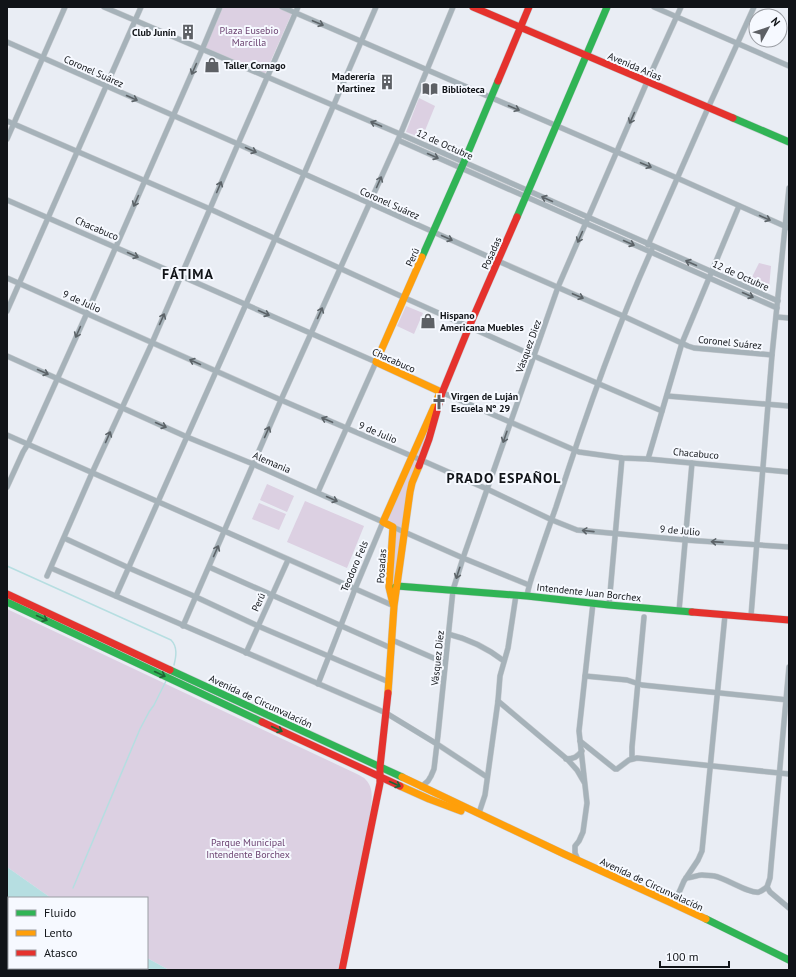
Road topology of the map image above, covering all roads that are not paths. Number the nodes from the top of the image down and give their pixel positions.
1 (65, 7) edge
2 (104, 7) edge
3 (141, 7) edge
4 (220, 7) edge
5 (282, 7) edge
6 (298, 7) edge
7 (376, 7) edge
8 (453, 7) edge
9 (473, 7) edge
10 (529, 7) edge
11 (607, 7) edge
12 (654, 7) edge
13 (681, 7) edge
14 (754, 7) edge
15 (296, 13) junction
16 (677, 17) junction
17 (135, 21) junction
18 (520, 28) junction
19 (7, 42) edge
20 (361, 42) junction
21 (738, 43) junction
22 (202, 50) junction
23 (586, 56) junction
24 (43, 58) junction
25 (789, 66) edge
26 (427, 70) junction
27 (267, 78) junction
28 (647, 82) junction
29 (106, 86) junction
30 (491, 98) junction
31 (333, 106) junction
32 (708, 108) junction
33 (173, 116) junction
34 (7, 121) edge
35 (14, 124) junction
36 (556, 126) junction
37 (400, 134) junction
38 (7, 139) edge
39 (398, 140) junction
40 (789, 142) edge
41 (238, 144) junction
42 (77, 151) junction
43 (617, 152) junction
44 (463, 166) junction
45 (304, 174) junction
46 (677, 178) junction
47 (145, 180) junction
48 (789, 188) edge
49 (528, 194) junction
50 (7, 200) edge
51 (370, 203) junction
52 (739, 206) junction
53 (210, 209) junction
54 (48, 218) junction
55 (588, 218) junction
56 (586, 224) junction
57 (787, 228) edge
58 (434, 232) junction
59 (275, 239) junction
60 (651, 246) junction
61 (116, 247) junction
62 (650, 252) junction
63 (498, 261) junction
64 (340, 269) junction
65 (712, 272) junction
66 (181, 276) junction
67 (7, 278) edge
68 (709, 278) junction
69 (19, 283) junction
70 (558, 287) junction
71 (405, 298) junction
72 (778, 301) junction
73 (246, 305) junction
74 (778, 308) junction
75 (7, 310) edge
76 (86, 313) junction
77 (623, 316) junction
78 (777, 317) junction
79 (789, 318) edge
80 (469, 327) junction
81 (310, 334) junction
82 (152, 343) junction
83 (682, 343) junction
84 (772, 355) junction
85 (7, 356) edge
86 (534, 356) junction
87 (376, 362) junction
88 (216, 371) junction
89 (57, 379) junction
90 (598, 383) junction
91 (442, 392) junction
92 (667, 396) junction
93 (281, 400) junction
94 (768, 405) junction
95 (789, 406) edge
96 (122, 408) junction
97 (662, 411) junction
98 (510, 422) junction
99 (347, 428) junction
100 (7, 435) edge
101 (187, 437) junction
102 (28, 444) junction
103 (574, 450) junction
104 (412, 456) junction
105 (622, 458) junction
106 (648, 459) junction
107 (421, 460) junction
108 (692, 463) junction
109 (253, 464) junction
110 (763, 469) junction
111 (789, 472) edge
112 (92, 473) junction
113 (7, 487) edge
114 (487, 489) junction
115 (318, 492) junction
116 (158, 502) junction
117 (552, 520) junction
118 (383, 522) junction
119 (393, 527) junction
120 (224, 531) junction
121 (404, 532) junction
122 (616, 534) junction
123 (64, 538) junction
124 (685, 540) junction
125 (756, 545) junction
126 (789, 547) edge
127 (463, 558) junction
128 (288, 560) junction
129 (208, 567) junction
130 (51, 568) junction
131 (129, 568) junction
132 (48, 576) dead end
133 (529, 585) junction
134 (397, 586) junction
135 (355, 589) junction
136 (452, 590) junction
137 (390, 592) junction
138 (7, 594) edge
139 (516, 595) junction
140 (116, 596) junction
141 (272, 596) junction
142 (527, 596) junction
143 (196, 597) junction
144 (378, 599) junction
145 (7, 602) edge
146 (593, 603) junction
147 (610, 605) junction
148 (394, 606) junction
149 (679, 611) junction
150 (725, 615) junction
151 (751, 616) junction
152 (644, 617) dead end
153 (789, 620) edge
154 (183, 626) junction
155 (258, 626) junction
156 (340, 626) junction
157 (448, 634) junction
158 (392, 640) junction
159 (391, 648) junction
160 (246, 653) junction
161 (330, 656) junction
162 (504, 661) junction
163 (445, 663) junction
164 (789, 666) edge
165 (586, 676) junction
166 (389, 682) junction
167 (638, 683) junction
168 (318, 684) junction
169 (717, 693) junction
170 (498, 700) junction
171 (788, 700) edge
172 (386, 714) junction
173 (580, 741) junction
174 (437, 744) junction
175 (582, 751) junction
176 (632, 758) junction
177 (566, 759) junction
178 (710, 766) junction
179 (380, 767) junction
180 (779, 774) junction
181 (789, 774) edge
182 (380, 777) junction
183 (487, 777) junction
184 (585, 784) junction
185 (421, 787) junction
186 (479, 813) junction
187 (506, 827) junction
188 (575, 846) junction
189 (564, 854) junction
190 (578, 860) junction
191 (685, 879) junction
192 (767, 887) junction
193 (674, 904) junction
194 (789, 908) edge
195 (789, 960) edge
196 (342, 970) edge

1 - 24 street
2 - 17 street, 12 de Octubre
3 - 17 street
4 - 22 street
5 - 15 street
6 - 15 street
7 - 20 street
8 - 26 street
9 - 18 main road, Avenida Arias
10 - 18 main road, Perú
11 - 23 main road, Posadas
12 - 16 street
13 - 16 street, Vásquez Diez
14 - 21 street
15 -> 20 street
15 - 27 street
16 - 21 street
16 - 28 street, Vásquez Diez
17 - 22 street, 12 de Octubre
17 - 29 street
18 - 23 main road, Avenida Arias
18 - 30 main road, Perú
19 - 24 street, Coronel Suárez
20 - 26 street
20 - 31 street
21 - 25 street
21 - 32 street
22 - 27 street, 12 de Octubre
22 -> 33 street
23 - 28 main road, Avenida Arias
23 - 36 main road, Posadas
24 - 29 street, Coronel Suárez
24 - 35 street
26 - 30 street
26 - 37 street
27 - 31 street, 12 de Octubre
27 - 41 street
28 - 32 main road, Avenida Arias
28 -> 43 street, Vásquez Diez
29 -> 33 street, Coronel Suárez
29 - 42 street
30 -> 36 street
30 - 44 main road, Perú
37 -> 31 street, 12 de Octubre
31 - 45 street
32 - 40 main road, Avenida Arias
32 - 46 street
33 - 41 street, Coronel Suárez
33 - 47 street
34 - 35 street
35 - 38 street
35 - 42 street
36 - 43 street
36 - 49 main road, Posadas
37 - 39 street
37 - 44 street, 12 de Octubre
39 -> 44 street, 12 de Octubre
51 -> 39 street
41 -> 45 street, Coronel Suárez
53 -> 41 street
42 - 47 street
42 - 54 street
43 -> 46 street
43 - 55 street, Vásquez Diez
44 - 49 street, 12 de Octubre
44 - 58 main road, Perú
45 - 51 street, Coronel Suárez
45 - 59 street
46 - 52 street
46 - 60 street
47 - 53 street
47 -> 61 street
48 - 57 street
55 -> 49 street, 12 de Octubre
49 - 56 street, 12 de Octubre
49 - 63 main road, Posadas
50 - 54 street, Chacabuco
51 - 58 street, Coronel Suárez
51 - 64 street
52 -> 57 street
52 - 65 street
53 - 59 street
53 - 66 street
54 - 61 street, Chacabuco
54 - 69 street
55 - 56 street, Vásquez Diez
55 - 60 street, 12 de Octubre
56 -> 62 street, 12 de Octubre
56 -> 70 street, Vásquez Diez
57 - 72 street
58 -> 63 street, Coronel Suárez
58 - 71 main road, Perú
59 - 64 street
59 - 73 street
60 - 62 street
65 -> 60 street, 12 de Octubre
61 -> 66 street, Chacabuco
61 - 76 street
62 - 68 street, 12 de Octubre
62 - 77 street
63 - 70 street, Coronel Suárez
63 - 80 main road, Posadas
64 - 71 street
81 -> 64 street
65 - 68 street
65 - 72 street, 12 de Octubre
66 - 73 street, Chacabuco
82 -> 66 street
67 - 69 street, 9 de Julio
68 -> 74 street, 12 de Octubre
68 - 83 street
69 - 75 street
69 - 76 street, 9 de Julio
70 -> 77 street, Coronel Suárez
70 - 86 street, Vásquez Diez
71 - 80 street
71 - 87 main road, Perú
72 - 74 street
73 -> 81 street, Chacabuco
73 - 88 street
74 - 78 street
76 - 82 street, 9 de Julio
76 -> 89 street
77 - 83 street, Coronel Suárez
77 - 90 street
78 - 79 street
78 - 84 street
80 - 86 street
80 - 91 main road, Posadas
81 - 87 street, Chacabuco
81 - 93 street
88 -> 82 street, 9 de Julio
82 - 96 street
83 - 84 street, Coronel Suárez
83 - 92 street
84 - 94 street
85 -> 89 street, Alemania
86 - 90 street
86 - 98 street, Vásquez Diez
87 - 91 main road, Chacabuco
87 - 99 street, Perú
88 - 93 street, 9 de Julio
88 - 101 street
89 - 96 street, Alemania
89 - 102 street
90 - 97 street
90 - 103 street
91 - 98 street, Chacabuco
91 - 104 main road, Posadas
91 - 107 main road, Posadas
92 - 94 street
92 - 97 street
99 -> 93 street, 9 de Julio
109 -> 93 street
94 - 95 street
94 - 110 street
96 -> 101 street, Alemania
112 -> 96 street
97 - 106 street
98 - 103 street, Chacabuco
98 -> 114 street, Vásquez Diez
99 - 104 street, 9 de Julio
99 - 115 street, Perú
100 - 102 street
101 - 109 street, Alemania
101 - 116 street
102 - 112 street
102 - 113 street
103 - 105 street, Chacabuco
103 - 117 street
104 - 107 street, 9 de Julio
104 - 118 main road, Teodoro Fels
105 - 106 street, Chacabuco
105 - 122 street
106 - 108 street, Chacabuco
107 - 114 street, 9 de Julio
107 - 121 main road, Posadas
108 - 110 street, Chacabuco
108 - 124 street
109 - 115 street, Alemania
109 - 120 street
110 - 111 street, Chacabuco
110 - 125 street
112 - 116 street
112 - 123 street
114 - 117 street, 9 de Julio
114 - 127 street, Vásquez Diez
115 -> 118 street, Alemania
116 - 120 street
116 - 131 street
122 -> 117 street, 9 de Julio
117 - 133 street
118 - 119 main road, Alemania
118 - 135 street, Teodoro Fels
119 - 121 street, Alemania
119 - 137 main road, Posadas
120 - 128 street
129 -> 120 street
121 - 127 street, Alemania
121 - 134 main road, Posadas
122 - 124 street, 9 de Julio
122 - 147 street
123 - 130 street
123 - 131 street
125 -> 124 street, 9 de Julio
124 - 149 street
125 - 126 street, 9 de Julio
125 - 151 street
127 - 133 street, Alemania
127 -> 136 street, Vásquez Diez
128 - 135 street
128 - 141 street, Perú
129 - 141 street
129 - 143 street
130 - 132 street
130 - 140 street
131 - 140 street
131 - 143 street
133 - 142 street
134 - 136 main road, Intendente Juan Borchex
134 - 137 main road
134 - 148 main road, Posadas
135 - 144 street
135 - 156 street, Teodoro Fels
136 - 139 main road, Intendente Juan Borchex
136 - 157 street, Vásquez Diez
137 - 144 street
137 - 148 main road, Posadas
138 - 179 main road, Avenida de Circunvalación
139 - 142 main road, Intendente Juan Borchex
139 - 162 street
140 - 154 street
141 - 155 street, Perú
141 - 156 street
142 - 146 main road, Intendente Juan Borchex
143 - 154 street
143 - 155 street
144 - 148 street
145 -> 182 main road, Avenida de Circunvalación
146 - 147 main road, Intendente Juan Borchex
146 - 165 street
147 - 149 main road, Intendente Juan Borchex
148 - 158 main road
149 - 150 main road, Intendente Juan Borchex
150 - 151 main road, Intendente Juan Borchex
150 - 169 street
151 - 153 main road, Intendente Juan Borchex
152 - 167 street
154 - 160 street
155 - 160 street, Perú
155 - 161 street
156 - 159 street
156 - 161 street, Teodoro Fels
157 - 162 street
157 - 163 street, Vásquez Diez
158 - 159 main road
158 - 163 street
159 - 166 main road
160 - 168 street
161 - 166 street
161 - 168 street, Teodoro Fels
162 - 170 street
163 - 174 street, Vásquez Diez
164 - 171 street
165 - 167 street
165 - 173 street
166 - 172 main road
167 - 169 street
167 - 176 street
168 - 172 street
169 - 171 street
169 - 178 street
170 - 177 street
170 - 183 street
171 - 180 street
172 - 174 street
172 - 179 main road
173 - 175 street
173 - 176 street
174 - 183 street
174 - 185 street, Vásquez Diez
175 - 177 street
175 - 184 street
176 - 178 street
177 - 184 street
178 - 180 street
178 - 191 street
179 - 182 main road
179 - 185 main road, Avenida de Circunvalación
180 - 181 street
180 - 192 street
182 -> 187 main road, Avenida de Circunvalación
182 - 196 main road
183 - 186 street
184 - 188 street
185 - 186 main road, Avenida de Circunvalación
186 - 187 main road, Avenida de Circunvalación
187 - 189 main road, Avenida de Circunvalación
188 - 189 street
188 - 190 street
189 - 190 main road, Avenida de Circunvalación
190 - 193 main road, Avenida de Circunvalación
191 - 192 street
191 - 193 street
192 - 194 street
193 - 195 main road, Avenida de Circunvalación

